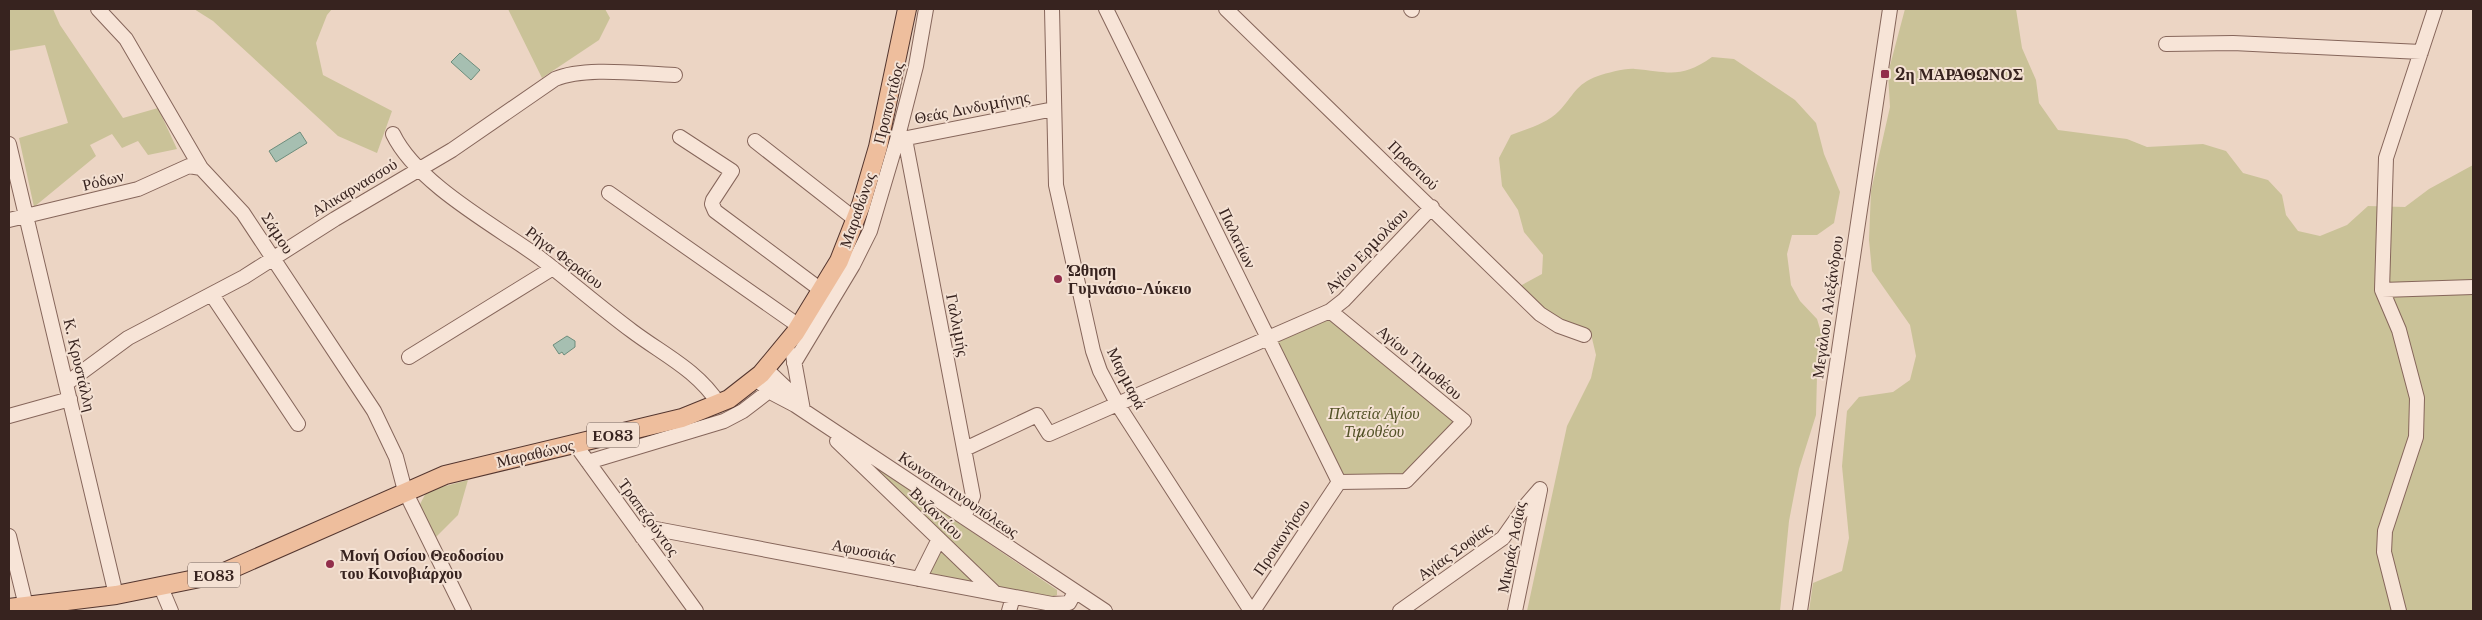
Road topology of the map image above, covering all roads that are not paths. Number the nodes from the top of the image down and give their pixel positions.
1 (98, 9) edge
2 (907, 9) edge
3 (926, 9) edge
4 (1052, 9) edge
5 (1106, 9) edge
6 (1226, 9) edge
7 (1890, 9) edge
8 (2435, 9) edge
9 (2166, 44) dead end
10 (2421, 52) junction
11 (675, 75) dead end
12 (1054, 109) junction
13 (394, 134) dead end
14 (680, 137) dead end
15 (901, 140) junction
16 (756, 141) dead end
17 (9, 144) edge
18 (202, 168) junction
19 (420, 168) junction
20 (610, 192) dead end
21 (1432, 207) junction
22 (26, 216) junction
23 (9, 220) edge
24 (856, 220) junction
25 (274, 260) junction
26 (553, 268) junction
27 (2473, 287) edge
28 (821, 290) junction
29 (2382, 290) junction
30 (212, 295) junction
31 (1330, 311) junction
32 (797, 330) junction
33 (1584, 335) dead end
34 (1268, 339) junction
35 (409, 357) dead end
36 (794, 363) junction
37 (764, 379) junction
38 (66, 383) junction
39 (70, 399) junction
40 (719, 404) junction
41 (1118, 405) junction
42 (803, 411) junction
43 (9, 416) edge
44 (298, 424) dead end
45 (575, 444) junction
46 (964, 448) junction
47 (588, 462) junction
48 (1339, 482) junction
49 (1540, 489) joint
50 (405, 491) junction
51 (964, 517) junction
52 (9, 536) edge
53 (642, 537) junction
54 (939, 539) junction
55 (919, 579) junction
56 (160, 585) junction
57 (1075, 592) junction
58 (995, 593) junction
59 (116, 594) junction
60 (1013, 597) junction
61 (17, 607) edge
62 (171, 611) edge
63 (464, 611) edge
64 (696, 611) edge
65 (1009, 611) edge
66 (1105, 611) edge
67 (1252, 611) edge
68 (1400, 611) edge
69 (1515, 611) edge
70 (1800, 611) edge
71 (2399, 611) edge

1 - 18 street, Σάμου
2 - 24 main road, Μαραθώνος / ΕΟ83
3 - 15 street, Προποντίδος
4 - 12 street, Μαρμαρά
5 - 34 street, Παλατίων
6 - 21 street, Πραστιού
7 - 70 street, Μεγάλου Αλεξάνδρου
8 - 10 street
9 - 10 street
10 - 29 street
11 - 19 street, Αλικαρνασσού
12 - 15 street, Θεάς Δινδυμήνης
12 - 41 street, Μαρμαρά
13 - 19 street, Ρήγα Φεραίου
14 - 28 street
15 - 36 street, Προποντίδος
15 - 46 street, Γαλλιμής
16 - 24 street
17 - 22 street, Κ. Κρυστάλλη
18 - 22 street, Ρόδων
18 - 25 street, Σάμου
19 - 25 street, Αλικαρνασσού
19 - 26 street, Ρήγα Φεραίου
20 - 32 street
21 - 31 street, Αγίου Ερμολάου
21 - 33 street, Πραστιού
22 - 23 street, Ρόδων
22 - 38 street, Κ. Κρυστάλλη
24 - 28 main road, Μαραθώνος / ΕΟ83
25 - 30 street, Αλικαρνασσού
25 - 50 street, Σάμου
26 - 35 street
26 - 40 street, Ρήγα Φεραίου
27 - 29 street
28 - 32 main road, Μαραθώνος / ΕΟ83
29 - 71 street
30 - 38 street, Αλικαρνασσού
30 - 44 street
31 - 34 street, Αγίου Ερμολάου
31 - 48 street, Αγίου Τιμοθέου
32 - 36 street
32 - 37 main road, Μαραθώνος / ΕΟ83
34 - 41 street, Αγίου Ερμολάου
34 - 48 street, Παλατίων
36 - 42 street
37 - 40 main road, Μαραθώνος / ΕΟ83
37 - 42 street, Κωνσταντινουπόλεως
37 - 42 street, Κωνσταντινουπόλεως
37 - 47 street
38 - 39 street, Κ. Κρυστάλλη
39 - 43 street
39 - 59 street, Κ. Κρυστάλλη
40 - 45 main road, Μαραθώνος / ΕΟ83
41 - 46 street, Αγίου Ερμολάου
41 - 67 street, Μαρμαρά
42 - 51 street, Κωνσταντινουπόλεως
42 - 54 street, Βυζαντίου
45 - 47 street, Τραπεζούντος
45 - 50 main road, Μαραθώνος / ΕΟ83
46 - 51 street, Γαλλιμής
47 - 53 street, Τραπεζούντος
48 - 67 street, Προικονήσου
49 - 68 street, Αγίας Σοφίας
49 - 69 street, Μικράς Ασίας
50 - 56 main road, Μαραθώνος / ΕΟ83
50 - 63 street, Σάμου
51 - 57 street, Κωνσταντινουπόλεως
52 - 61 street
53 - 55 street, Αφυσσιάς
53 - 64 street, Τραπεζούντος
54 - 55 street
54 - 58 street, Βυζαντίου
55 - 58 street, Αφυσσιάς
56 - 59 main road, Μαραθώνος / ΕΟ83
56 - 62 street
57 - 60 street, Αφυσσιάς
57 - 66 street, Κωνσταντινουπόλεως
58 - 60 street, Αφυσσιάς
59 - 61 main road, Μαραθώνος / ΕΟ83
60 - 65 street

